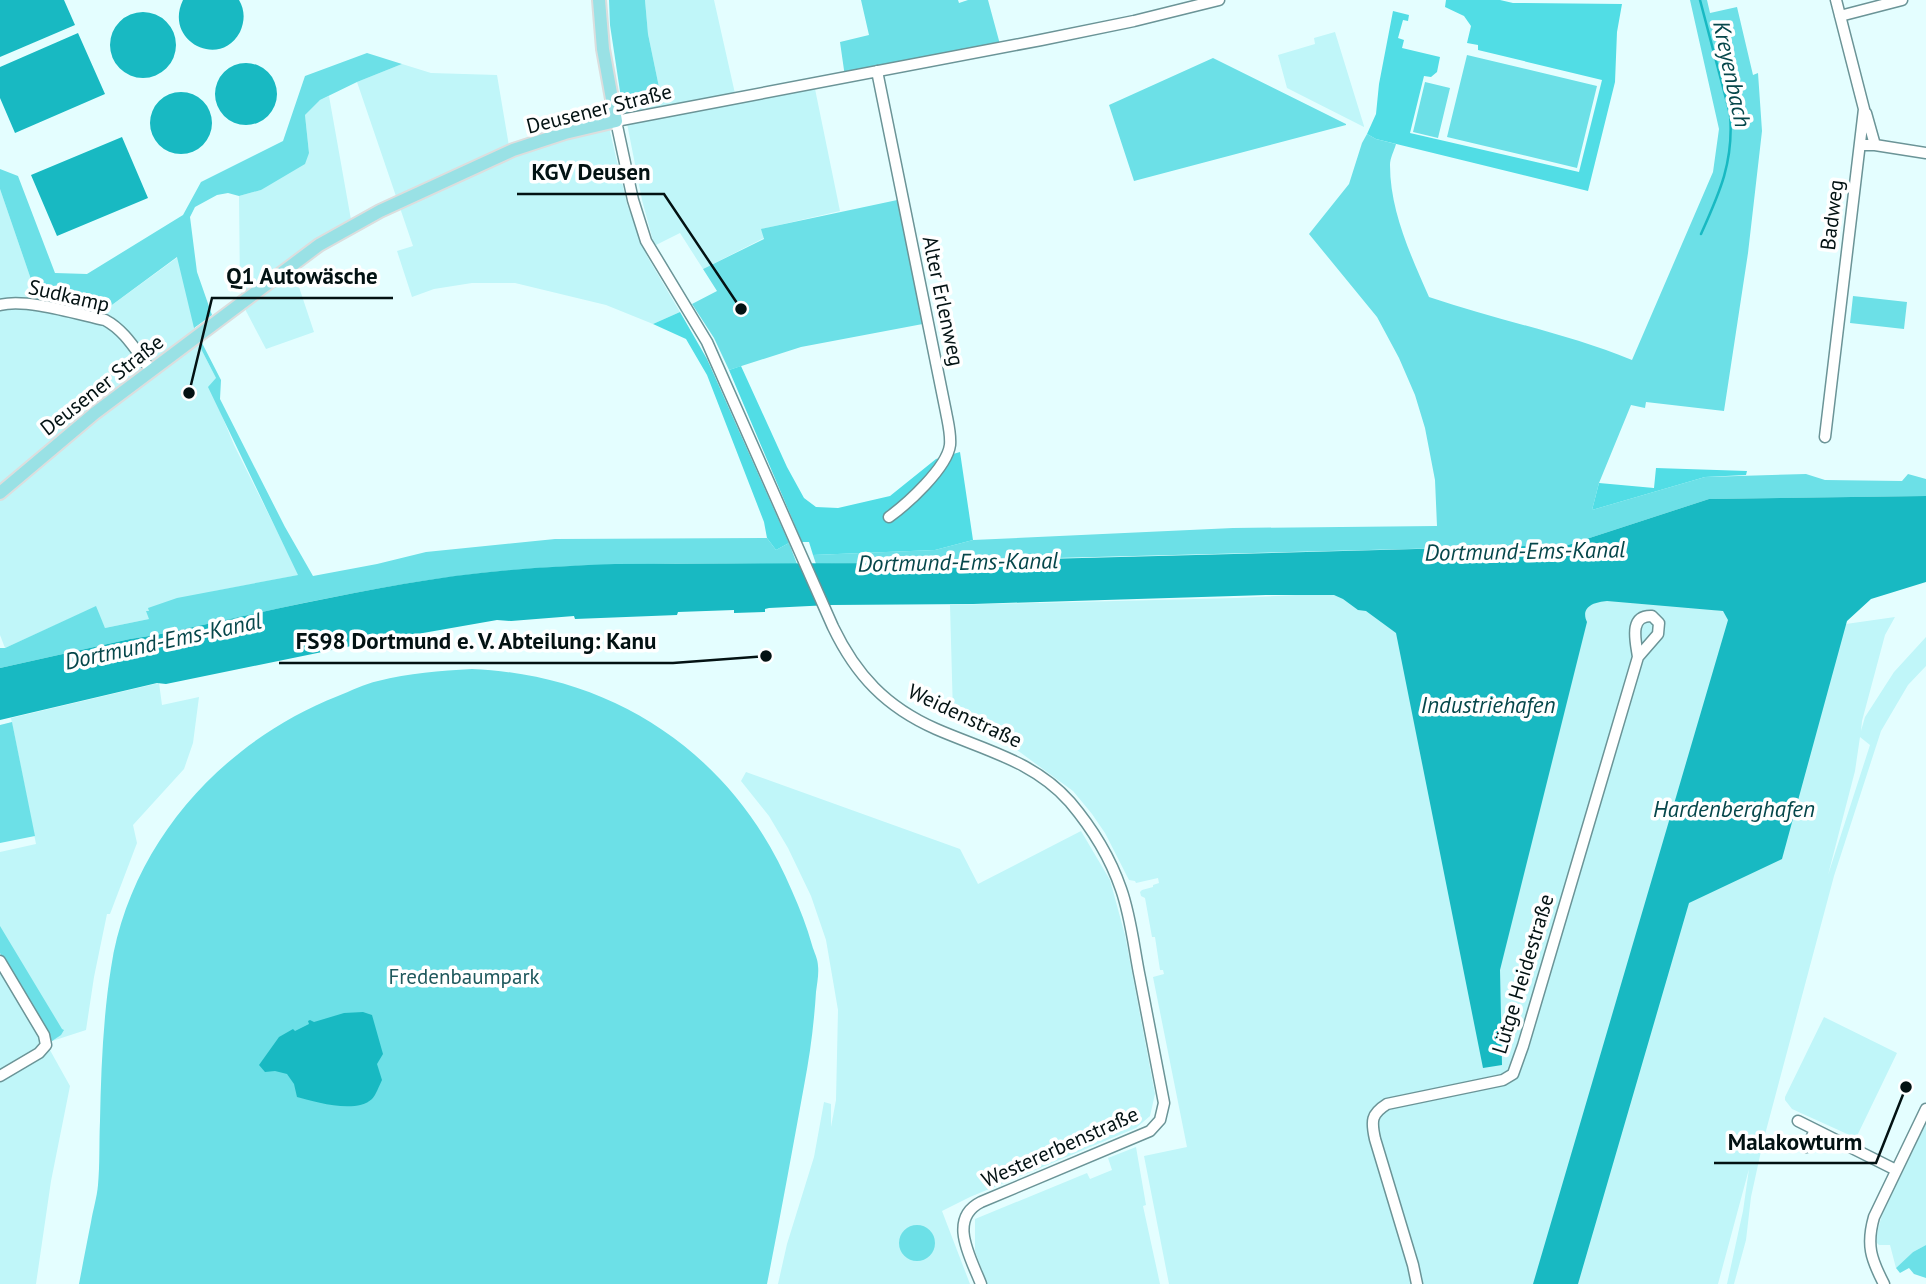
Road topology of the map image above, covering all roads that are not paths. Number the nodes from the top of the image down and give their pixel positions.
1 (599, 0) edge
2 (1219, 0) edge
3 (1836, 0) edge
4 (1902, 0) edge
5 (1840, 16) junction
6 (877, 71) junction
7 (1864, 109) junction
8 (616, 121) junction
9 (1860, 145) junction
10 (1875, 145) junction
11 (1926, 153) edge
12 (0, 305) edge
13 (151, 370) junction
14 (1825, 437) dead end
15 (0, 493) edge
16 (889, 517) dead end
17 (1638, 657) dead end
18 (0, 961) edge
19 (0, 1076) edge
20 (1926, 1109) edge
21 (1160, 1120) joint
22 (1798, 1121) dead end
23 (1815, 1130) junction
24 (1807, 1147) dead end
25 (1896, 1170) junction
26 (981, 1284) edge
27 (1417, 1284) edge
28 (1884, 1284) edge

1 - 8 main road
2 - 6 street, Deusener Straße
3 - 5 street, Badweg
4 - 5 street
5 - 7 street, Badweg
6 - 8 street, Deusener Straße
6 - 16 street, Alter Erlenweg
7 - 9 street, Badweg
7 - 10 street
8 - 13 main road, Deusener Straße
8 - 21 street, Weidenstraße
9 - 10 street
9 - 14 street, Badweg
10 - 11 street
12 - 13 street, Sudkamp
13 - 15 main road, Deusener Straße
17 - 27 street, Lütge Heidestraße
18 - 19 street
20 - 25 street
21 - 26 street, Westererbenstraße
22 - 23 street
23 - 24 street
23 - 25 street
25 - 28 street

